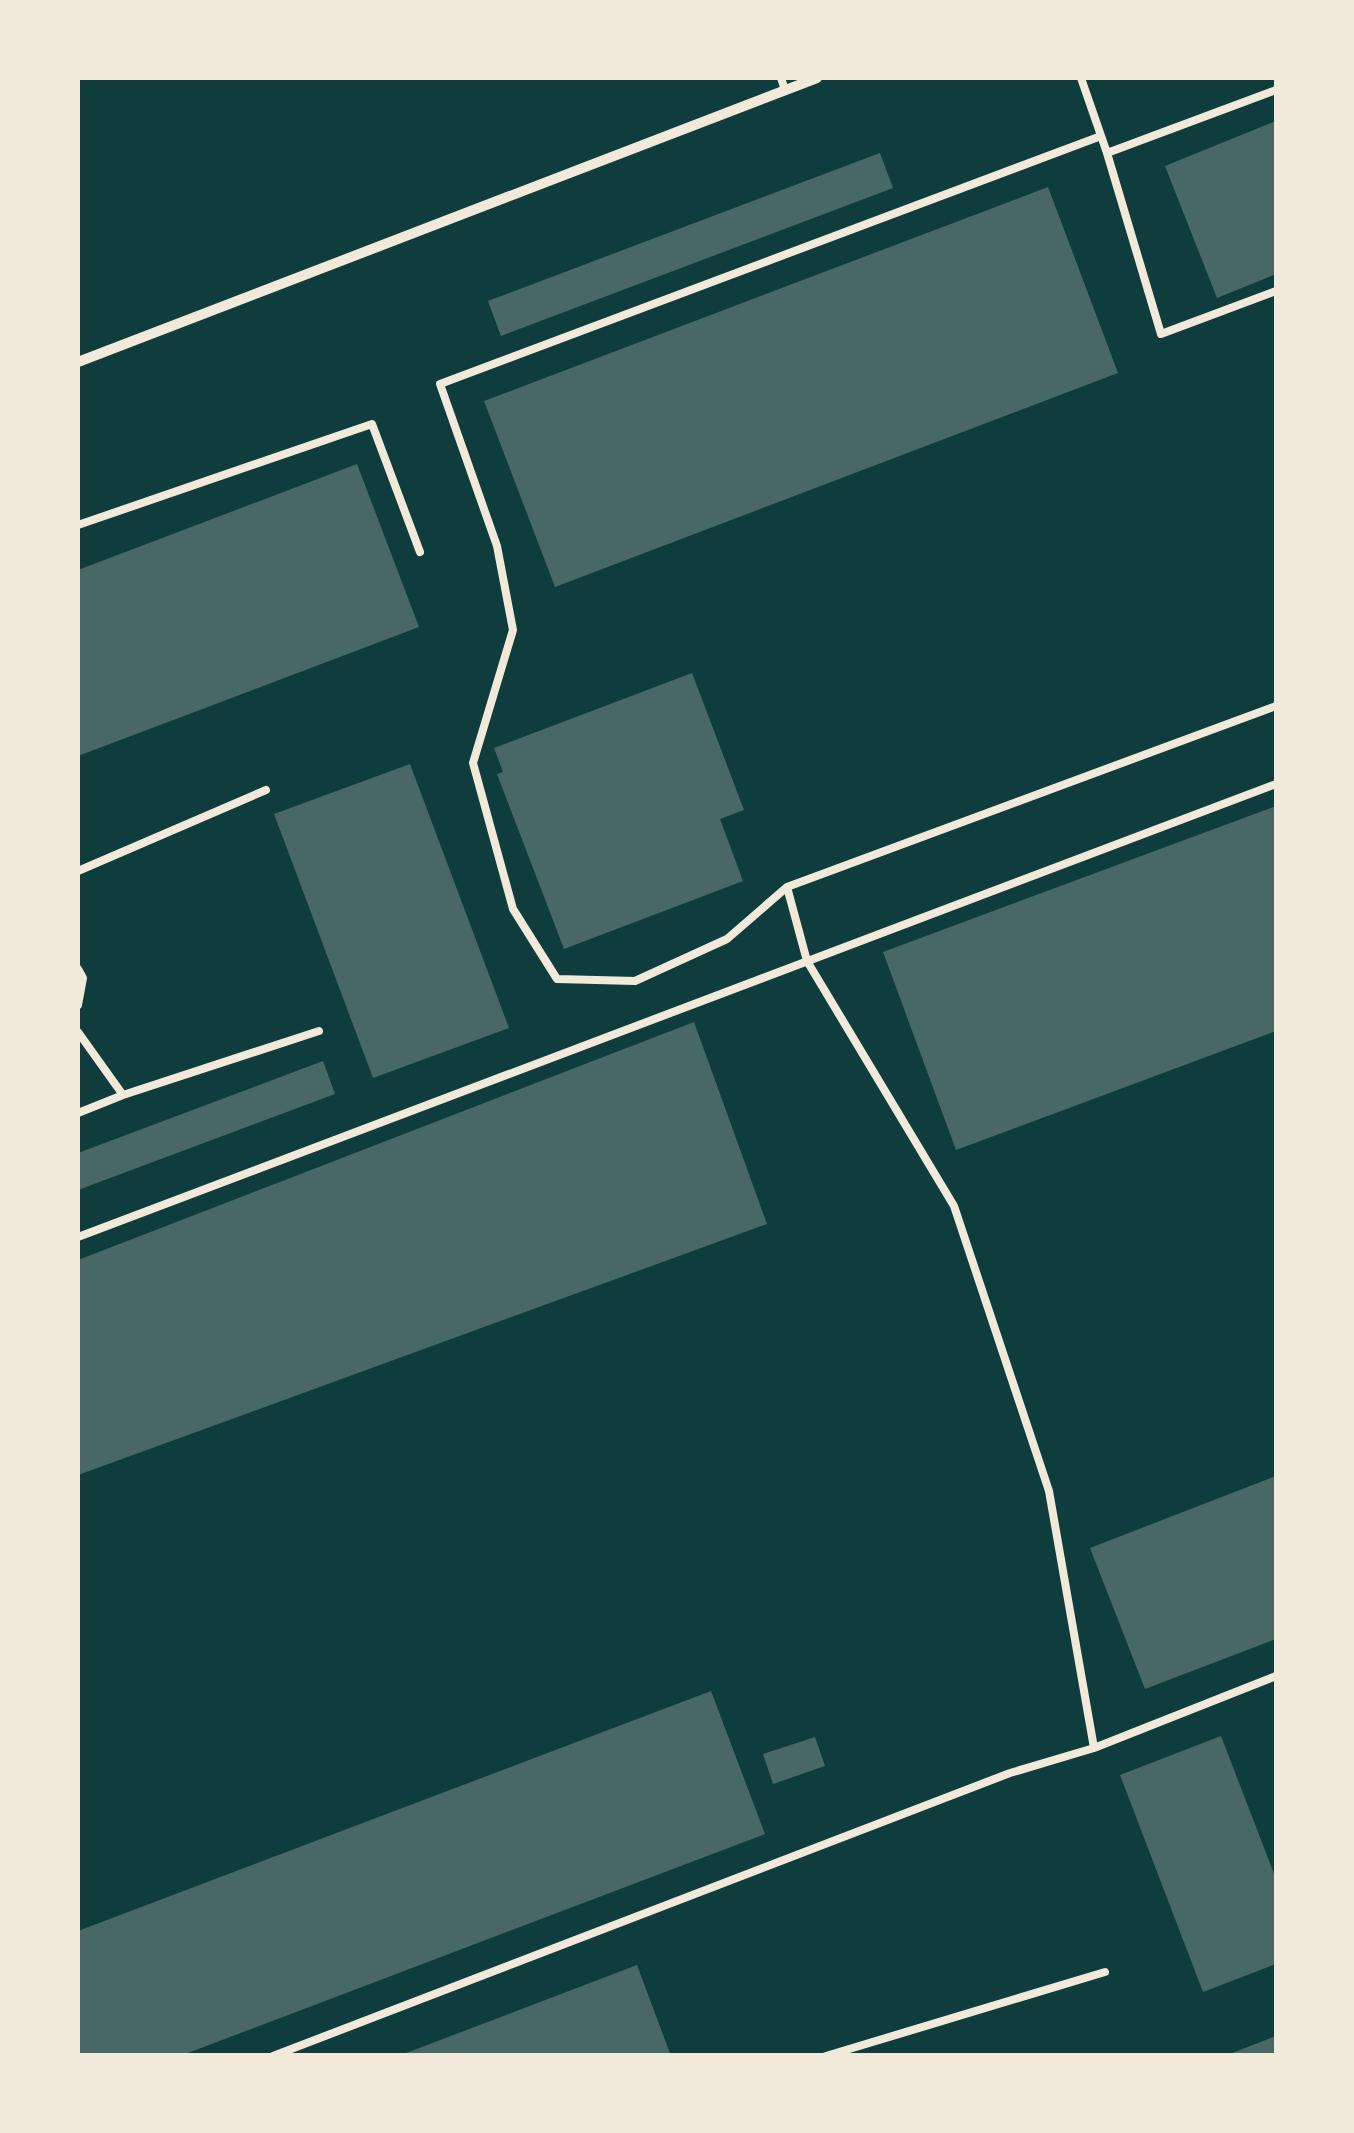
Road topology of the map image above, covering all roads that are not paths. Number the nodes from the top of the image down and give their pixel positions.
1 (781, 78) edge
2 (817, 78) edge
3 (1081, 78) edge
4 (785, 90) junction
5 (1276, 90) edge
6 (1102, 136) junction
7 (1107, 152) junction
8 (1276, 290) edge
9 (78, 362) edge
10 (78, 524) edge
11 (420, 552) dead end
12 (1276, 706) edge
13 (1276, 784) edge
14 (266, 790) dead end
15 (78, 871) edge
16 (787, 887) junction
17 (807, 961) junction
18 (78, 969) edge
19 (78, 1005) edge
20 (319, 1031) dead end
21 (78, 1032) edge
22 (122, 1095) junction
23 (78, 1113) edge
24 (78, 1237) edge
25 (1276, 1676) edge
26 (1094, 1748) junction
27 (1105, 1972) dead end
28 (273, 2056) edge
29 (826, 2056) edge

1 - 4 lane
2 - 4 street
3 - 6 lane
4 - 9 street
5 - 7 lane
6 - 7 lane
6 - 16 lane
7 - 8 lane
10 - 11 lane
12 - 16 lane
13 - 17 lane
14 - 15 lane
16 - 17 lane
17 - 24 lane
17 - 26 lane
18 - 19 lane
20 - 22 lane
21 - 22 lane
22 - 23 lane
25 - 26 lane
26 - 28 lane
27 - 29 lane

